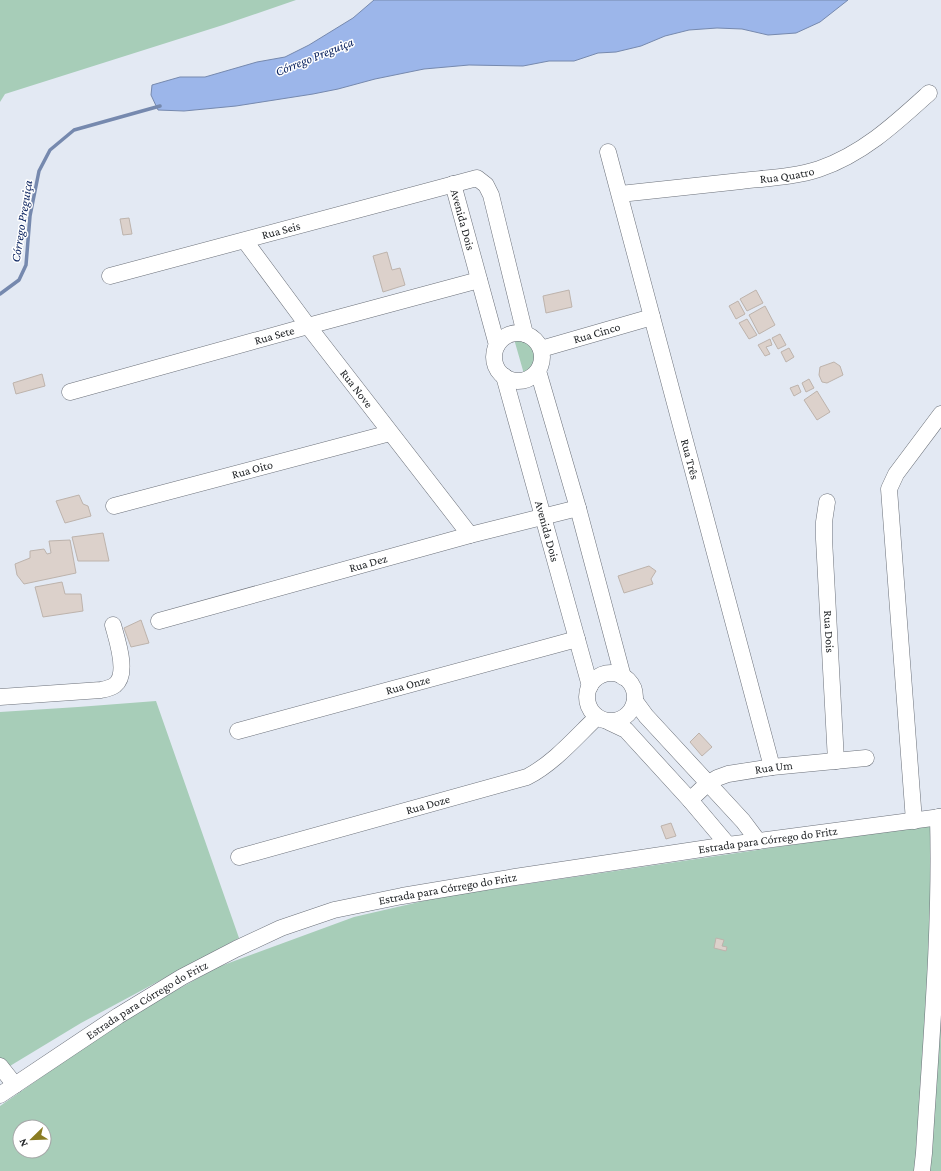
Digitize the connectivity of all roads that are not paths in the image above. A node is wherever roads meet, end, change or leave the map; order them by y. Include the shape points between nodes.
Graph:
1 (929, 93) dead end
2 (608, 152) dead end
3 (453, 184) junction
4 (620, 194) junction
5 (245, 241) junction
6 (110, 276) dead end
7 (479, 280) junction
8 (652, 317) junction
9 (308, 326) junction
10 (525, 334) junction
11 (497, 345) junction
12 (541, 349) junction
13 (538, 371) junction
14 (504, 376) junction
15 (70, 392) dead end
16 (941, 414) edge
17 (390, 433) junction
18 (828, 502) dead end
19 (114, 506) dead end
20 (578, 508) junction
21 (544, 516) junction
22 (470, 535) junction
23 (159, 621) dead end
24 (113, 625) dead end
25 (577, 639) junction
26 (623, 677) junction
27 (590, 686) junction
28 (0, 697) edge
29 (635, 701) junction
30 (603, 719) junction
31 (238, 731) dead end
32 (866, 758) dead end
33 (836, 761) junction
34 (772, 767) junction
35 (707, 784) junction
36 (690, 800) junction
37 (939, 817) edge
38 (914, 821) junction
39 (758, 841) junction
40 (728, 845) junction
41 (238, 857) dead end
42 (0, 1066) edge
43 (15, 1085) junction
44 (0, 1095) edge
45 (922, 1171) edge

1 - 4 street, Rua Quatro via 872,142 819,169 790,176
2 - 4 street, Rua Três
3 - 5 street, Rua Seis
3 - 7 street, Avenida Dois
3 - 10 street, Avenida Dois via 477,178 486,185 491,195
4 - 8 street, Rua Três
5 - 6 street, Rua Seis
5 - 9 street, Rua Nove
7 - 9 street, Rua Sete
7 - 11 street, Avenida Dois
8 - 12 street, Rua Cinco
8 - 34 street, Rua Três
9 - 15 street, Rua Sete
9 - 17 street, Rua Nove
10 - 11 street via 513,333
10 - 12 street via 535,340
11 - 14 street, Avenida Dois via 496,365
12 - 13 street via 542,360
13 - 14 street via 523,380
13 - 20 street
14 - 21 street, Avenida Dois
16 - 38 street via 896,474 889,489
17 - 19 street, Rua Oito
17 - 22 street, Rua Nove
18 - 33 street, Rua Dois via 824,533
20 - 21 street, Rua Dez
20 - 26 street
21 - 22 street, Rua Dez
21 - 25 street, Avenida Dois
22 - 23 street, Rua Dez
24 - 28 street via 122,664 121,677 116,684 101,690
25 - 27 street, Avenida Dois
25 - 31 street, Rua Onze
26 - 27 street via 618,674 606,674 594,680
26 - 29 street via 632,685
27 - 30 street, Avenida Dois via 589,706
29 - 30 street via 627,716 616,721
29 - 35 street
30 - 36 street via 626,730
30 - 41 street, Rua Doze via 538,772 527,777
32 - 33 street, Rua Um
33 - 34 street, Rua Um
34 - 35 street, Rua Um via 728,774
35 - 36 street, Rua Um
35 - 39 street
36 - 40 street
37 - 38 street, Estrada para Córrego do Fritz
37 - 45 street via 939,908
38 - 39 street, Estrada para Córrego do Fritz
39 - 40 street, Estrada para Córrego do Fritz
40 - 43 street, Estrada para Córrego do Fritz via 516,877 334,910 236,948 188,974 118,1016
42 - 43 street
43 - 44 street, Estrada para Córrego do Fritz

